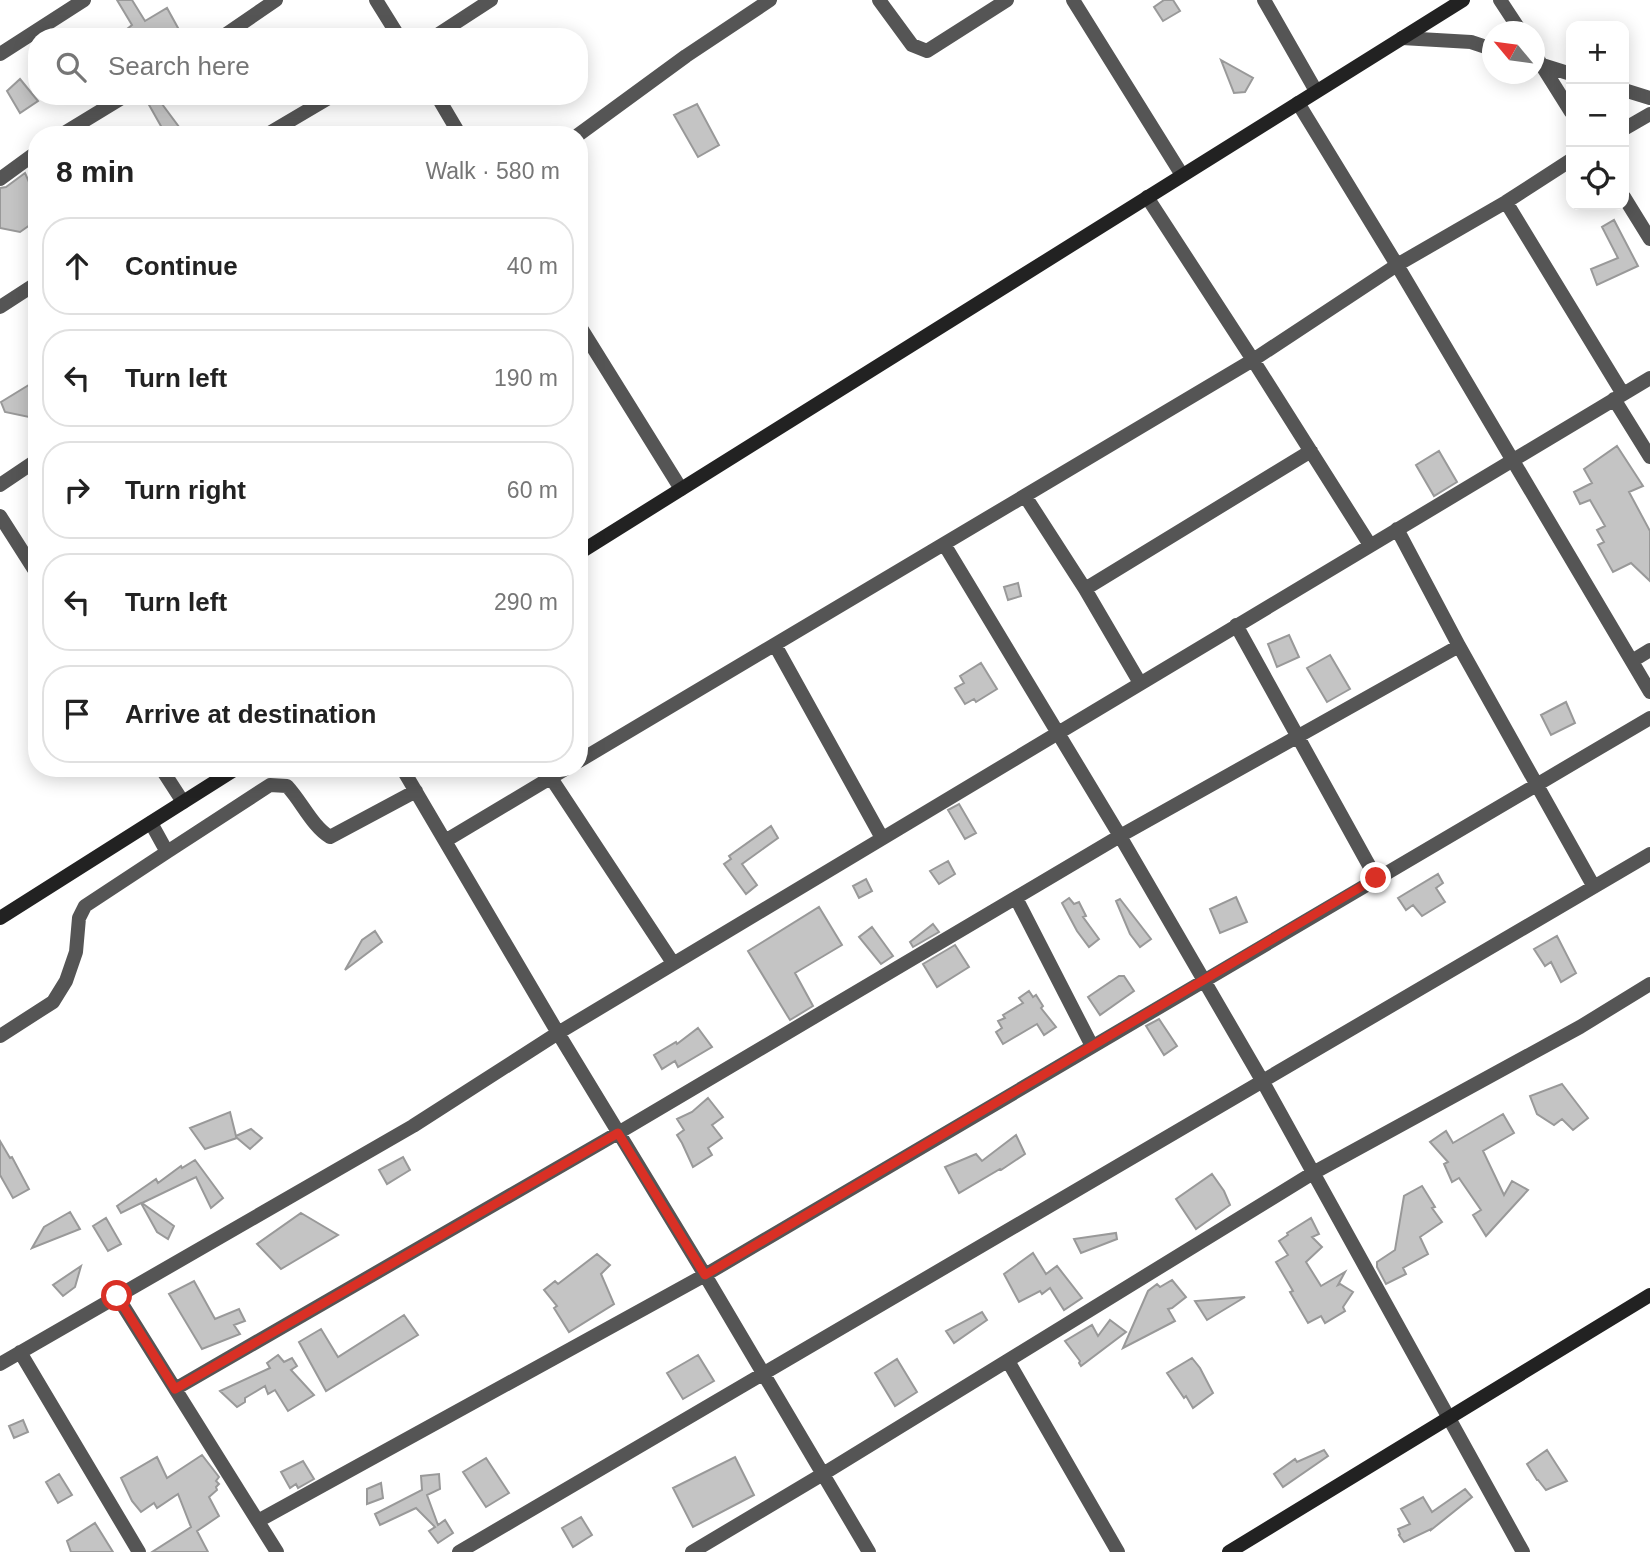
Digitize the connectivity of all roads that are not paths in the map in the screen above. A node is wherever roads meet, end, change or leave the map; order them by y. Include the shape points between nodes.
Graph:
1 (85, 0) edge
2 (276, 0) edge
3 (376, 0) edge
4 (491, 0) edge
5 (769, 0) edge
6 (879, 0) edge
7 (1007, 0) edge
8 (1073, 0) edge
9 (1264, 0) edge
10 (1463, 0) edge
11 (1500, 0) edge
12 (1514, 21) edge
13 (41, 28) edge
14 (235, 28) edge
15 (393, 28) edge
16 (449, 28) edge
17 (28, 36) edge
18 (1402, 38) junction
19 (1482, 46) edge
20 (0, 54) edge
21 (1545, 63) edge
22 (1545, 72) edge
23 (1566, 72) edge
24 (1317, 91) junction
25 (1629, 92) edge
26 (1650, 98) edge
27 (1298, 103) junction
28 (1566, 104) edge
29 (109, 105) edge
30 (317, 105) edge
31 (442, 105) edge
32 (1650, 114) edge
33 (73, 126) edge
34 (281, 126) edge
35 (454, 126) edge
36 (1629, 126) edge
37 (588, 128) edge
38 (28, 159) edge
39 (1566, 163) edge
40 (1182, 175) junction
41 (0, 179) edge
42 (1147, 197) junction
43 (1506, 202) junction
44 (1629, 205) edge
45 (1650, 239) edge
46 (1397, 265) junction
47 (28, 289) edge
48 (0, 307) edge
49 (588, 340) edge
50 (1253, 360) junction
51 (1650, 378) edge
52 (1618, 396) junction
53 (1311, 451) junction
54 (1650, 457) edge
55 (1512, 460) junction
56 (28, 466) edge
57 (0, 485) edge
58 (681, 489) junction
59 (1025, 496) junction
60 (0, 516) edge
61 (1397, 529) junction
62 (944, 544) junction
63 (1370, 545) junction
64 (588, 548) edge
65 (28, 559) edge
66 (1085, 589) junction
67 (1237, 625) junction
68 (775, 645) junction
69 (1459, 646) junction
70 (1650, 650) edge
71 (1632, 661) junction
72 (1140, 683) junction
73 (1650, 692) edge
74 (1650, 718) edge
75 (1056, 733) junction
76 (1298, 736) junction
77 (588, 756) edge
78 (168, 777) edge
79 (223, 777) edge
80 (407, 777) edge
81 (551, 778) joint
82 (1537, 784) junction
83 (416, 791) junction
84 (183, 802) junction
85 (151, 823) junction
86 (1120, 836) junction
87 (882, 838) junction
88 (445, 841) junction
89 (167, 852) junction
90 (1650, 854) edge
91 (1376, 878) junction
92 (1594, 887) junction
93 (1016, 898) junction
94 (0, 918) edge
95 (673, 964) junction
96 (1203, 980) junction
97 (1650, 984) edge
98 (558, 1033) junction
99 (0, 1036) edge
100 (1092, 1046) junction
101 (1263, 1082) junction
102 (618, 1133) junction
103 (1313, 1174) junction
104 (705, 1275) junction
105 (1650, 1295) edge
106 (117, 1296) junction
107 (20, 1352) junction
108 (1008, 1361) junction
109 (0, 1364) edge
110 (764, 1374) junction
111 (175, 1389) junction
112 (1448, 1419) junction
113 (823, 1474) junction
114 (257, 1521) junction
115 (139, 1552) edge
116 (277, 1552) edge
117 (459, 1552) edge
118 (692, 1552) edge
119 (869, 1552) edge
120 (1118, 1552) edge
121 (1229, 1552) edge
122 (1523, 1552) edge

1 - 13 street
2 - 14 street
3 - 15 street
4 - 16 street
5 - 37 street
6 - 7 street via 912,45 927,51
8 - 40 street
9 - 24 street
10 - 18 street
11 - 12 street
17 - 20 street
18 - 19 street
18 - 24 street
21 - 23 street
22 - 28 street
24 - 27 street
25 - 26 street
27 - 40 street
27 - 46 street
29 - 33 street
30 - 34 street
31 - 35 street
32 - 36 street
38 - 41 street
39 - 43 street
40 - 42 street
42 - 50 street
42 - 58 street
43 - 46 street
43 - 52 street
44 - 45 street
46 - 50 street
46 - 55 street
47 - 48 street
49 - 58 street
50 - 53 street
50 - 59 street
51 - 52 street
52 - 54 street
52 - 55 street
53 - 63 street
53 - 66 street
55 - 61 street
55 - 71 street
56 - 57 street
58 - 64 street
59 - 62 street
59 - 66 street
60 - 65 street
61 - 63 street
61 - 69 street
62 - 68 street
62 - 75 street
63 - 67 street
66 - 72 street
67 - 72 street
67 - 76 street
68 - 77 street
68 - 87 street
69 - 76 street
69 - 82 street
70 - 71 street
71 - 73 street
72 - 75 street
74 - 82 street
75 - 86 street
75 - 87 street
76 - 86 street
76 - 91 street
78 - 84 street
79 - 84 street
80 - 83 street
81 - 88 street
81 - 95 street
82 - 91 street
82 - 92 street
83 - 88 street
83 - 89 street via 330,837 321,832 287,786 270,785
84 - 85 street
85 - 89 street
85 - 94 street
86 - 93 street
86 - 96 street
87 - 95 street
88 - 98 street
89 - 99 street via 85,906 79,918 76,952 53,1002
90 - 92 street
91 - 96 street
92 - 101 street
93 - 100 street
93 - 102 street
95 - 98 street
96 - 100 street
96 - 101 street
97 - 103 street
98 - 102 street
98 - 106 street via 414,1126
100 - 104 street
101 - 103 street
101 - 110 street
102 - 104 street
102 - 111 street
103 - 108 street
103 - 112 street
104 - 110 street
104 - 114 street
105 - 112 street
106 - 107 street
106 - 111 street
107 - 109 street
107 - 115 street
108 - 113 street
108 - 120 street
110 - 113 street
110 - 117 street
111 - 114 street
112 - 121 street
112 - 122 street
113 - 118 street
113 - 119 street
114 - 116 street

